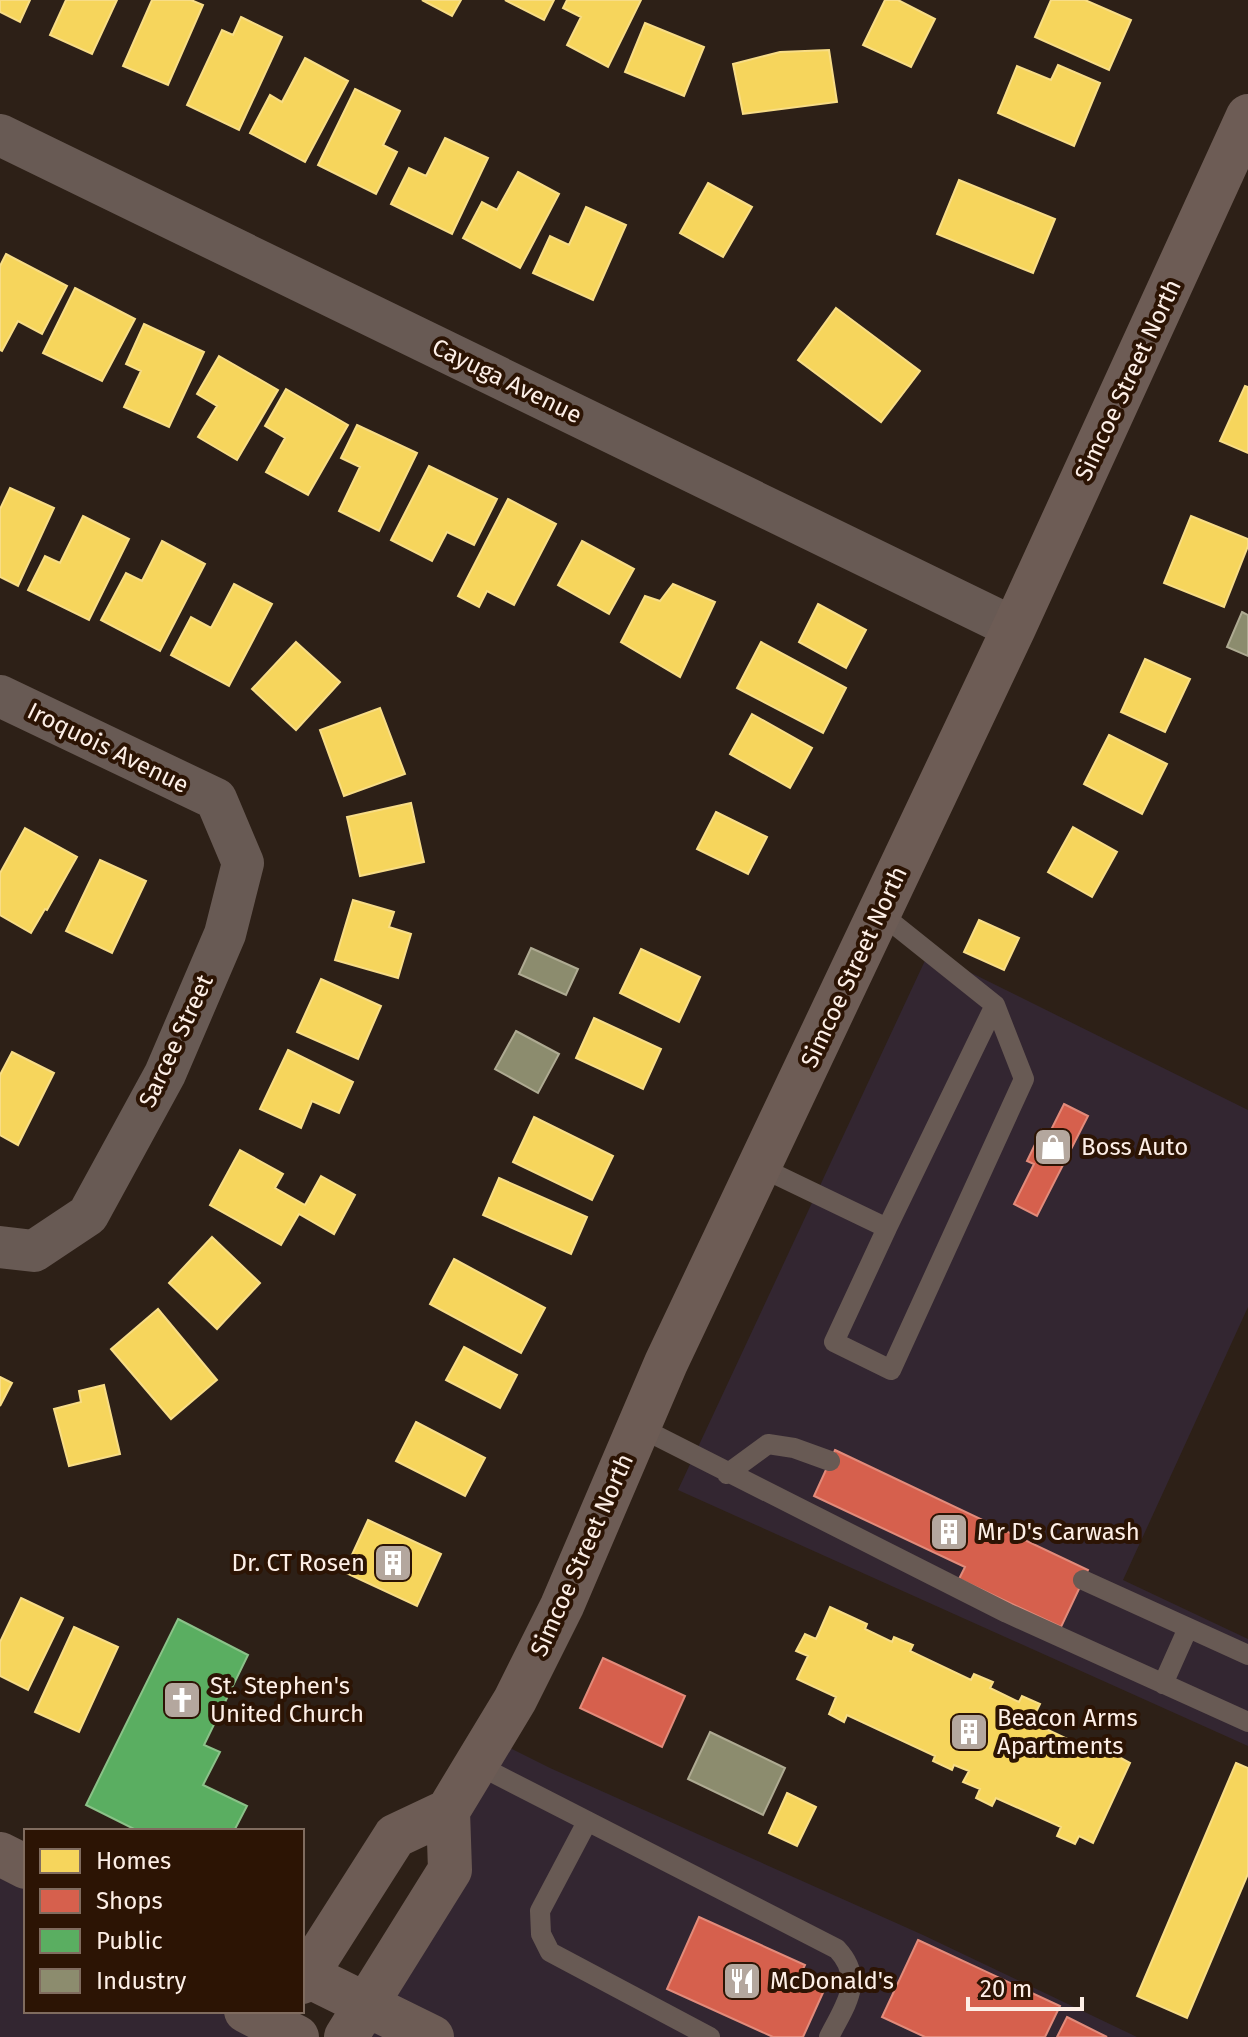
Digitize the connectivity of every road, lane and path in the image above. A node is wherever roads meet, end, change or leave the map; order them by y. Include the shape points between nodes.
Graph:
1 (1248, 116) edge
2 (0, 135) edge
3 (1014, 628) junction
4 (0, 696) edge
5 (216, 799) joint
6 (880, 913) junction
7 (995, 1005) junction
8 (760, 1167) junction
9 (887, 1228) junction
10 (17, 1249) edge
11 (639, 1427) junction
12 (830, 1461) dead end
13 (727, 1474) junction
14 (1083, 1580) dead end
15 (1188, 1628) junction
16 (1248, 1655) edge
17 (1163, 1684) junction
18 (1248, 1722) edge
19 (476, 1764) junction
20 (448, 1811) junction
21 (587, 1822) junction
22 (0, 1854) edge
23 (24, 1866) edge
24 (304, 1977) edge
25 (356, 2020) edge
26 (432, 2037) edge
27 (710, 2037) edge
28 (829, 2037) edge

1 - 3 main road, Simcoe Street North
2 - 3 street, Cayuga Avenue
3 - 6 main road, Simcoe Street North
4 - 5 street, Iroquois Avenue
5 - 10 street, Sarcee Street via 243,863 225,934 165,1074 88,1215
6 - 7 lane
6 - 8 main road, Simcoe Street North
7 - 9 lane
7 - 9 lane via 1024,1079 891,1370 834,1342
8 - 9 lane
8 - 11 main road, Simcoe Street North
11 - 13 lane
11 - 19 main road, Simcoe Street North via 562,1606
12 - 13 lane via 768,1444
13 - 17 lane
14 - 15 lane
15 - 16 lane
15 - 17 lane
17 - 18 lane
19 - 20 main road, Simcoe Street North
19 - 21 lane
20 - 24 main road via 395,1836
20 - 25 main road via 450,1870
21 - 27 lane via 540,1911 541,1934 550,1952
21 - 28 lane via 837,1949 849,1962 853,1984
22 - 23 main road
24 - 25 main road
25 - 26 main road

